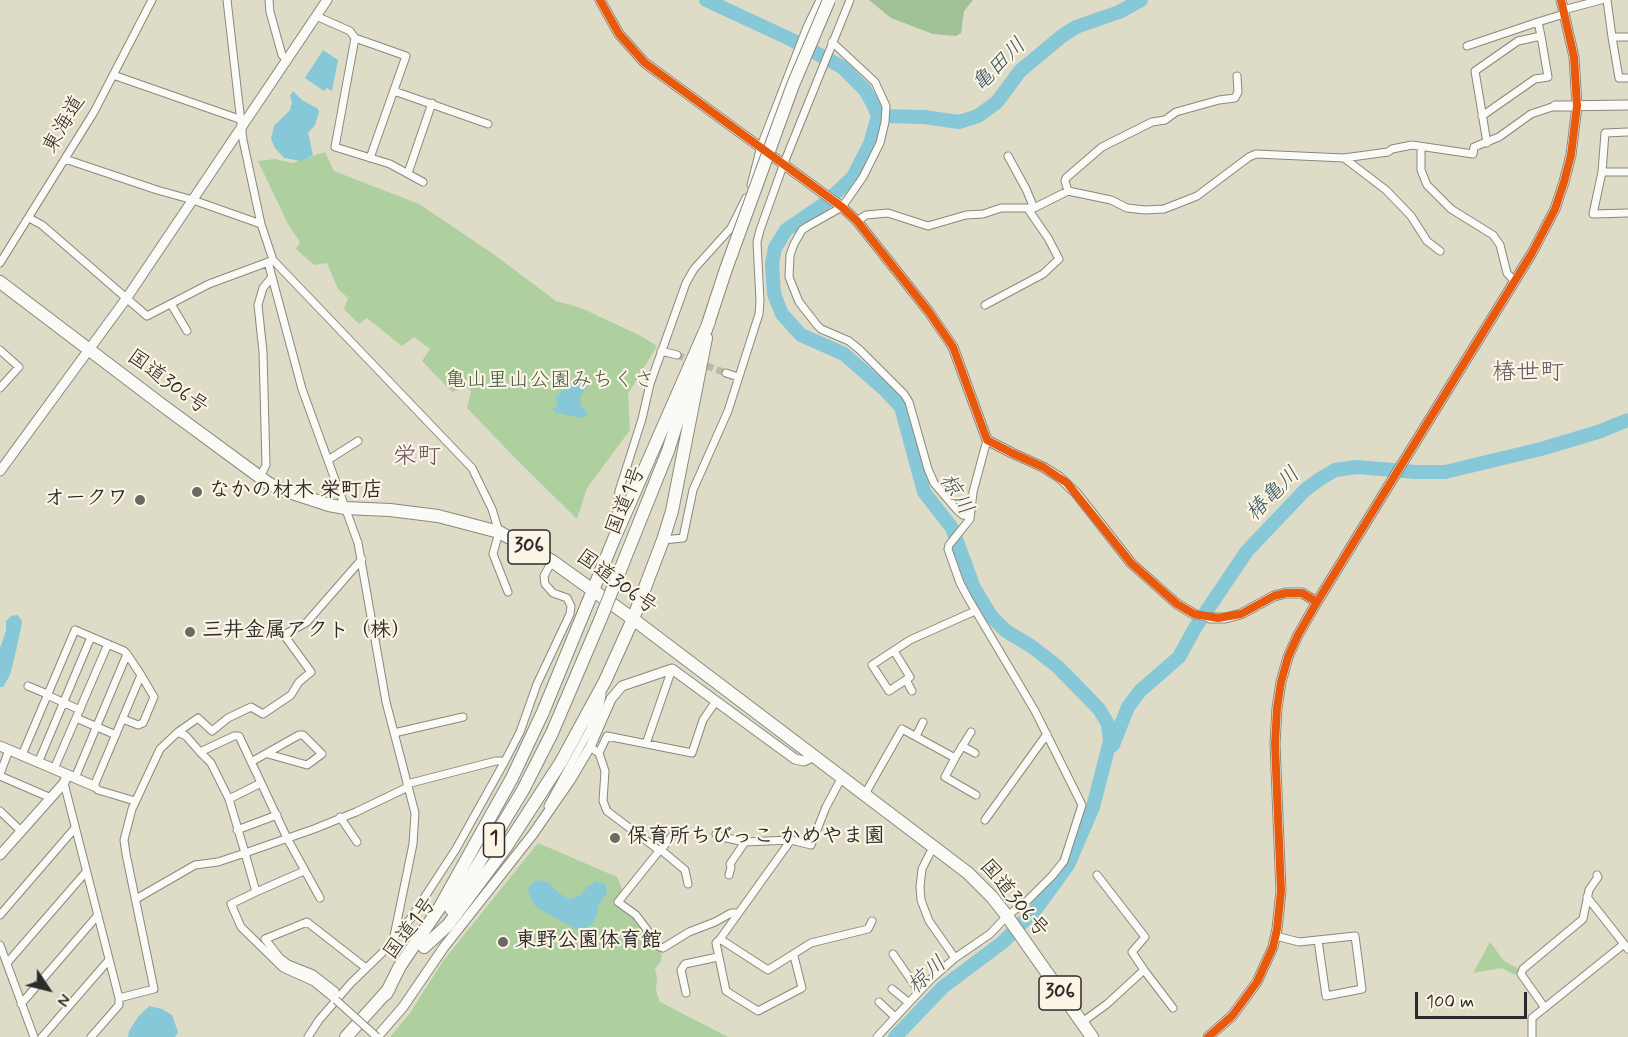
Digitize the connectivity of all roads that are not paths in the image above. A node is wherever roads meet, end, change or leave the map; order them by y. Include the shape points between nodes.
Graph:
1 (152, 0) edge
2 (227, 0) edge
3 (269, 0) edge
4 (327, 0) edge
5 (600, 0) edge
6 (819, 0) edge
7 (829, 0) edge
8 (850, 0) edge
9 (1601, 0) edge
10 (1607, 0) edge
11 (1563, 8) edge
12 (316, 16) junction
13 (1538, 22) junction
14 (1541, 36) junction
15 (1628, 37) edge
16 (355, 38) junction
17 (1612, 38) junction
18 (831, 44) junction
19 (1467, 46) dead end
20 (287, 60) junction
21 (113, 75) junction
22 (1237, 76) dead end
23 (1628, 78) edge
24 (394, 91) junction
25 (432, 104) junction
26 (1628, 105) edge
27 (1555, 106) joint
28 (1577, 106) junction
29 (1482, 116) junction
30 (242, 124) junction
31 (488, 124) dead end
32 (1628, 132) edge
33 (1486, 143) junction
34 (761, 146) junction
35 (1421, 147) junction
36 (1008, 156) dead end
37 (370, 158) junction
38 (1344, 158) junction
39 (65, 159) junction
40 (783, 163) junction
41 (1602, 172) junction
42 (1628, 172) edge
43 (408, 173) junction
44 (423, 183) dead end
45 (1068, 191) junction
46 (193, 200) junction
47 (842, 207) junction
48 (1031, 208) junction
49 (1628, 213) edge
50 (29, 218) junction
51 (857, 221) junction
52 (261, 225) junction
53 (1440, 251) dead end
54 (271, 261) junction
55 (0, 263) edge
56 (271, 278) junction
57 (0, 282) edge
58 (1515, 282) junction
59 (126, 299) junction
60 (171, 304) junction
61 (985, 305) dead end
62 (709, 322) junction
63 (187, 331) dead end
64 (0, 350) edge
65 (89, 350) junction
66 (662, 351) junction
67 (677, 355) tunnel mouth
68 (726, 373) tunnel mouth
69 (738, 377) junction
70 (0, 388) edge
71 (987, 440) junction
72 (358, 441) dead end
73 (328, 460) junction
74 (0, 471) edge
75 (260, 477) junction
76 (345, 508) junction
77 (969, 519) junction
78 (499, 532) junction
79 (614, 539) junction
80 (663, 540) junction
81 (362, 559) junction
82 (552, 561) junction
83 (593, 591) junction
84 (508, 592) dead end
85 (1317, 602) junction
86 (975, 611) junction
87 (1194, 614) joint
88 (1210, 618) joint
89 (633, 619) junction
90 (91, 637) junction
91 (108, 644) junction
92 (894, 651) junction
93 (127, 654) junction
94 (672, 669) junction
95 (141, 675) junction
96 (906, 680) junction
97 (605, 681) junction
98 (28, 686) dead end
99 (912, 691) dead end
100 (47, 694) junction
101 (716, 701) junction
102 (64, 702) junction
103 (80, 710) junction
104 (463, 717) dead end
105 (76, 718) junction
106 (123, 719) junction
107 (923, 722) dead end
108 (96, 726) junction
109 (178, 732) junction
110 (971, 732) dead end
111 (394, 733) junction
112 (1047, 734) junction
113 (116, 735) junction
114 (915, 736) junction
115 (646, 744) junction
116 (962, 746) junction
117 (590, 747) junction
118 (5, 748) edge
119 (200, 752) junction
120 (599, 753) junction
121 (975, 753) dead end
122 (268, 754) junction
123 (22, 755) junction
124 (814, 756) junction
125 (956, 758) junction
126 (506, 761) junction
127 (251, 762) junction
128 (38, 763) junction
129 (54, 770) junction
130 (0, 775) edge
131 (842, 777) junction
132 (69, 779) junction
133 (261, 783) junction
134 (408, 785) junction
135 (94, 786) junction
136 (865, 794) junction
137 (976, 795) dead end
138 (51, 798) junction
139 (229, 798) junction
140 (135, 801) junction
141 (0, 811) edge
142 (277, 815) junction
143 (340, 818) junction
144 (985, 820) dead end
145 (75, 828) junction
146 (237, 830) junction
147 (21, 831) junction
148 (533, 834) junction
149 (716, 834) dead end
150 (672, 836) dead end
151 (287, 838) junction
152 (791, 840) junction
153 (357, 842) dead end
154 (745, 842) junction
155 (936, 847) junction
156 (660, 850) junction
157 (245, 853) junction
158 (0, 855) edge
159 (304, 871) junction
160 (86, 872) junction
161 (729, 875) dead end
162 (1098, 875) dead end
163 (1597, 875) dead end
164 (688, 884) dead end
165 (256, 892) junction
166 (1587, 897) junction
167 (320, 898) dead end
168 (136, 899) junction
169 (738, 913) junction
170 (0, 915) edge
171 (98, 915) junction
172 (1007, 916) junction
173 (872, 921) dead end
174 (1276, 936) junction
175 (720, 939) junction
176 (1318, 940) junction
177 (393, 941) junction
178 (0, 945) edge
179 (1626, 946) edge
180 (424, 947) junction
181 (893, 954) dead end
182 (794, 956) junction
183 (718, 957) junction
184 (956, 958) junction
185 (108, 961) junction
186 (7, 963) junction
187 (366, 968) junction
188 (1144, 970) junction
189 (892, 989) dead end
190 (920, 989) junction
191 (335, 991) dead end
192 (686, 993) dead end
193 (386, 994) junction
194 (118, 998) junction
195 (336, 1000) junction
196 (879, 1002) dead end
197 (908, 1002) junction
198 (21, 1004) junction
199 (1173, 1008) dead end
200 (1545, 1008) junction
201 (896, 1017) junction
202 (1081, 1023) junction
203 (33, 1037) edge
204 (42, 1037) edge
205 (91, 1037) edge
206 (308, 1037) edge
207 (346, 1037) edge
208 (377, 1037) edge
209 (877, 1037) edge
210 (1092, 1037) edge
211 (1208, 1037) edge
212 (1532, 1037) edge

1 - 21 street, 東海道
2 - 30 street
3 - 20 street via 282,55
4 - 12 street
5 - 34 street via 619,34 645,63
6 - 34 street
7 - 62 highway, 国道1号 / 1, bridge via 793,85
8 - 18 street
9 - 11 street
10 - 17 street
11 - 13 street
11 - 28 street via 1574,57
12 - 16 street via 350,31
12 - 20 street
13 - 14 street
13 - 19 street
14 - 29 street via 1548,77 1535,80
14 - 29 street via 1518,41 1475,72
15 - 17 street
16 - 24 street via 406,56
16 - 37 street via 335,147
17 - 23 street via 1619,78
18 - 40 street
18 - 47 street via 875,82 886,106 879,142
20 - 30 street
21 - 30 street
21 - 39 street, 東海道
22 - 45 street via 1235,98 1176,112 1102,147 1066,178
24 - 25 street
24 - 37 street
25 - 31 street
25 - 43 street
26 - 28 street
27 - 28 street
27 - 33 street via 1531,114
28 - 58 street via 1571,155 1561,191
29 - 33 street
30 - 46 street
30 - 52 street
32 - 41 street via 1605,133
33 - 35 street via 1474,147 1473,153
34 - 40 street
34 - 66 street via 738,216 694,269
35 - 38 street via 1412,145
35 - 58 street via 1421,170 1427,185 1451,209 1493,235 1507,273
36 - 48 street
37 - 43 street
38 - 45 street via 1252,155 1197,196 1164,209 1128,208 1111,200
38 - 53 street via 1386,190 1427,241
39 - 46 street
39 - 50 street, 東海道
40 - 47 street
40 - 69 street via 757,242 759,314
41 - 42 street
41 - 49 street via 1593,214
43 - 44 street
45 - 48 street
46 - 52 street
46 - 59 street
47 - 51 street
47 - 77 street via 802,230 790,255 791,283 799,302 817,325 849,341 904,394 934,483
48 - 51 street via 1001,208 928,226 888,213 866,215
48 - 61 street via 1059,259 1043,274
50 - 55 street, 東海道
50 - 59 street
51 - 71 street via 953,347
52 - 54 street
54 - 56 street
54 - 60 street via 209,284
54 - 78 street via 472,468
56 - 73 street via 302,389
56 - 75 street via 258,305 266,465
57 - 65 highway, 国道306号 / 306
58 - 85 street
59 - 60 street via 147,316
59 - 65 street
60 - 63 street
62 - 79 highway
62 - 80 highway via 672,512
62 - 180 highway, 国道1号 / 1, bridge via 668,451 552,733 474,874
64 - 70 street via 19,367
65 - 74 street
65 - 75 highway, 国道306号 / 306
66 - 67 street
66 - 79 street via 619,491
68 - 69 street
69 - 80 street via 728,411 693,490 683,538
71 - 77 street
71 - 87 street via 1059,477 1131,562 1177,604
72 - 73 street
73 - 76 street
75 - 76 highway, 国道306号 / 306 via 304,498
76 - 78 highway, 国道306号 / 306 via 438,516
76 - 81 street
77 - 86 street via 949,545 960,583
78 - 82 highway, 国道306号 / 306
78 - 84 street via 493,554
79 - 83 highway
80 - 89 highway
81 - 109 street via 312,617 284,635 311,672 291,695 263,714 250,706 212,731 198,718
81 - 111 street
82 - 83 highway, 国道306号 / 306
82 - 126 street via 544,576 545,584 553,593 567,598 570,614
83 - 89 highway, 国道306号 / 306
83 - 193 highway via 543,712 496,809
85 - 88 street via 1302,593 1286,593 1241,614
85 - 174 street via 1288,657 1277,708 1281,891
86 - 92 street
86 - 112 street
87 - 88 street
89 - 97 highway
89 - 124 highway, 国道306号 / 306
90 - 91 street
90 - 100 street via 75,630
90 - 102 street
91 - 93 street
91 - 103 street
92 - 96 street via 910,677
92 - 96 street via 873,665 889,691
93 - 95 street
93 - 108 street
94 - 101 street
94 - 115 street
94 - 117 street via 616,691
95 - 106 street
95 - 106 street via 154,697 143,723
96 - 99 street
97 - 148 street via 589,731
97 - 180 highway via 561,762 506,847 448,925
98 - 100 street
100 - 102 street
100 - 123 street
101 - 115 street via 703,720 692,753
101 - 124 street via 795,759 804,761
102 - 103 street
102 - 128 street
103 - 105 street
104 - 111 street
105 - 108 street
105 - 129 street
106 - 113 street
107 - 114 street
108 - 113 street
108 - 132 street
109 - 119 street via 186,735
109 - 140 street via 160,749
110 - 116 street
111 - 134 street
112 - 144 street
112 - 172 street via 1082,805 1064,861 1039,890
113 - 135 street
114 - 125 street
114 - 136 street via 902,729
115 - 120 street via 607,736
116 - 121 street
116 - 125 street
117 - 120 street
117 - 148 street
118 - 123 street
118 - 130 street
119 - 127 street via 238,736
119 - 139 street via 211,763
120 - 156 street via 605,771 603,801 608,811
122 - 122 street via 299,735 322,754 307,765
122 - 127 street
123 - 128 street
124 - 131 highway, 国道306号 / 306
125 - 137 street via 945,777
126 - 134 street
126 - 177 street via 456,849
127 - 133 street
128 - 129 street
129 - 132 street
130 - 138 street
131 - 136 highway, 国道306号 / 306
131 - 152 street via 825,807 811,845
132 - 135 street
132 - 138 street
132 - 145 street
133 - 139 street
133 - 142 street
134 - 143 street
134 - 177 street via 415,813 414,837
135 - 140 street
136 - 155 highway, 国道306号 / 306
138 - 147 street
139 - 146 street
140 - 168 street via 124,840
141 - 147 street
142 - 146 street
142 - 151 street
143 - 151 street
143 - 153 street
145 - 160 street
145 - 170 street
146 - 157 street
147 - 158 street
148 - 208 street
149 - 154 street
150 - 156 street
151 - 157 street
151 - 159 street
152 - 154 street
152 - 169 street
154 - 161 street via 730,864
155 - 172 highway, 国道306号 / 306 via 968,873
155 - 184 street via 922,869 921,900 929,921
156 - 164 street via 685,870
156 - 169 street via 618,902 636,915 660,947
157 - 165 street
157 - 168 street via 195,865
159 - 165 street
159 - 167 street
160 - 171 street
160 - 186 street
162 - 188 street via 1145,937 1132,952
163 - 166 street
165 - 195 street via 231,904 241,927 284,968 314,982
166 - 179 street
166 - 200 street via 1582,919 1521,974
168 - 194 street via 154,989
169 - 175 street
171 - 185 street
171 - 198 street
172 - 184 street via 990,934
172 - 202 highway, 国道306号 / 306
173 - 182 street via 868,929 811,943
174 - 176 street via 1299,942
174 - 211 street via 1257,982 1232,1016
175 - 182 street via 768,970
175 - 183 street via 716,943
176 - 176 street via 1355,936 1362,989 1326,996
177 - 187 street
178 - 186 street
179 - 200 street
180 - 193 highway, 国道1号 / 1
181 - 190 street
182 - 183 street via 802,988 758,1011 726,991
183 - 192 street via 685,963 681,970
184 - 190 street
185 - 194 street
185 - 204 street
186 - 198 street
187 - 191 street via 307,922 265,939 288,964 313,974
187 - 195 street
188 - 199 street
188 - 202 street
189 - 197 street
190 - 197 street
193 - 207 highway, 国道1号 / 1
194 - 205 street via 118,1005
195 - 206 street
195 - 208 street, bridge
196 - 201 street
197 - 201 street
198 - 203 street
200 - 212 street via 1532,1018
201 - 209 street
202 - 210 highway, 国道306号 / 306

